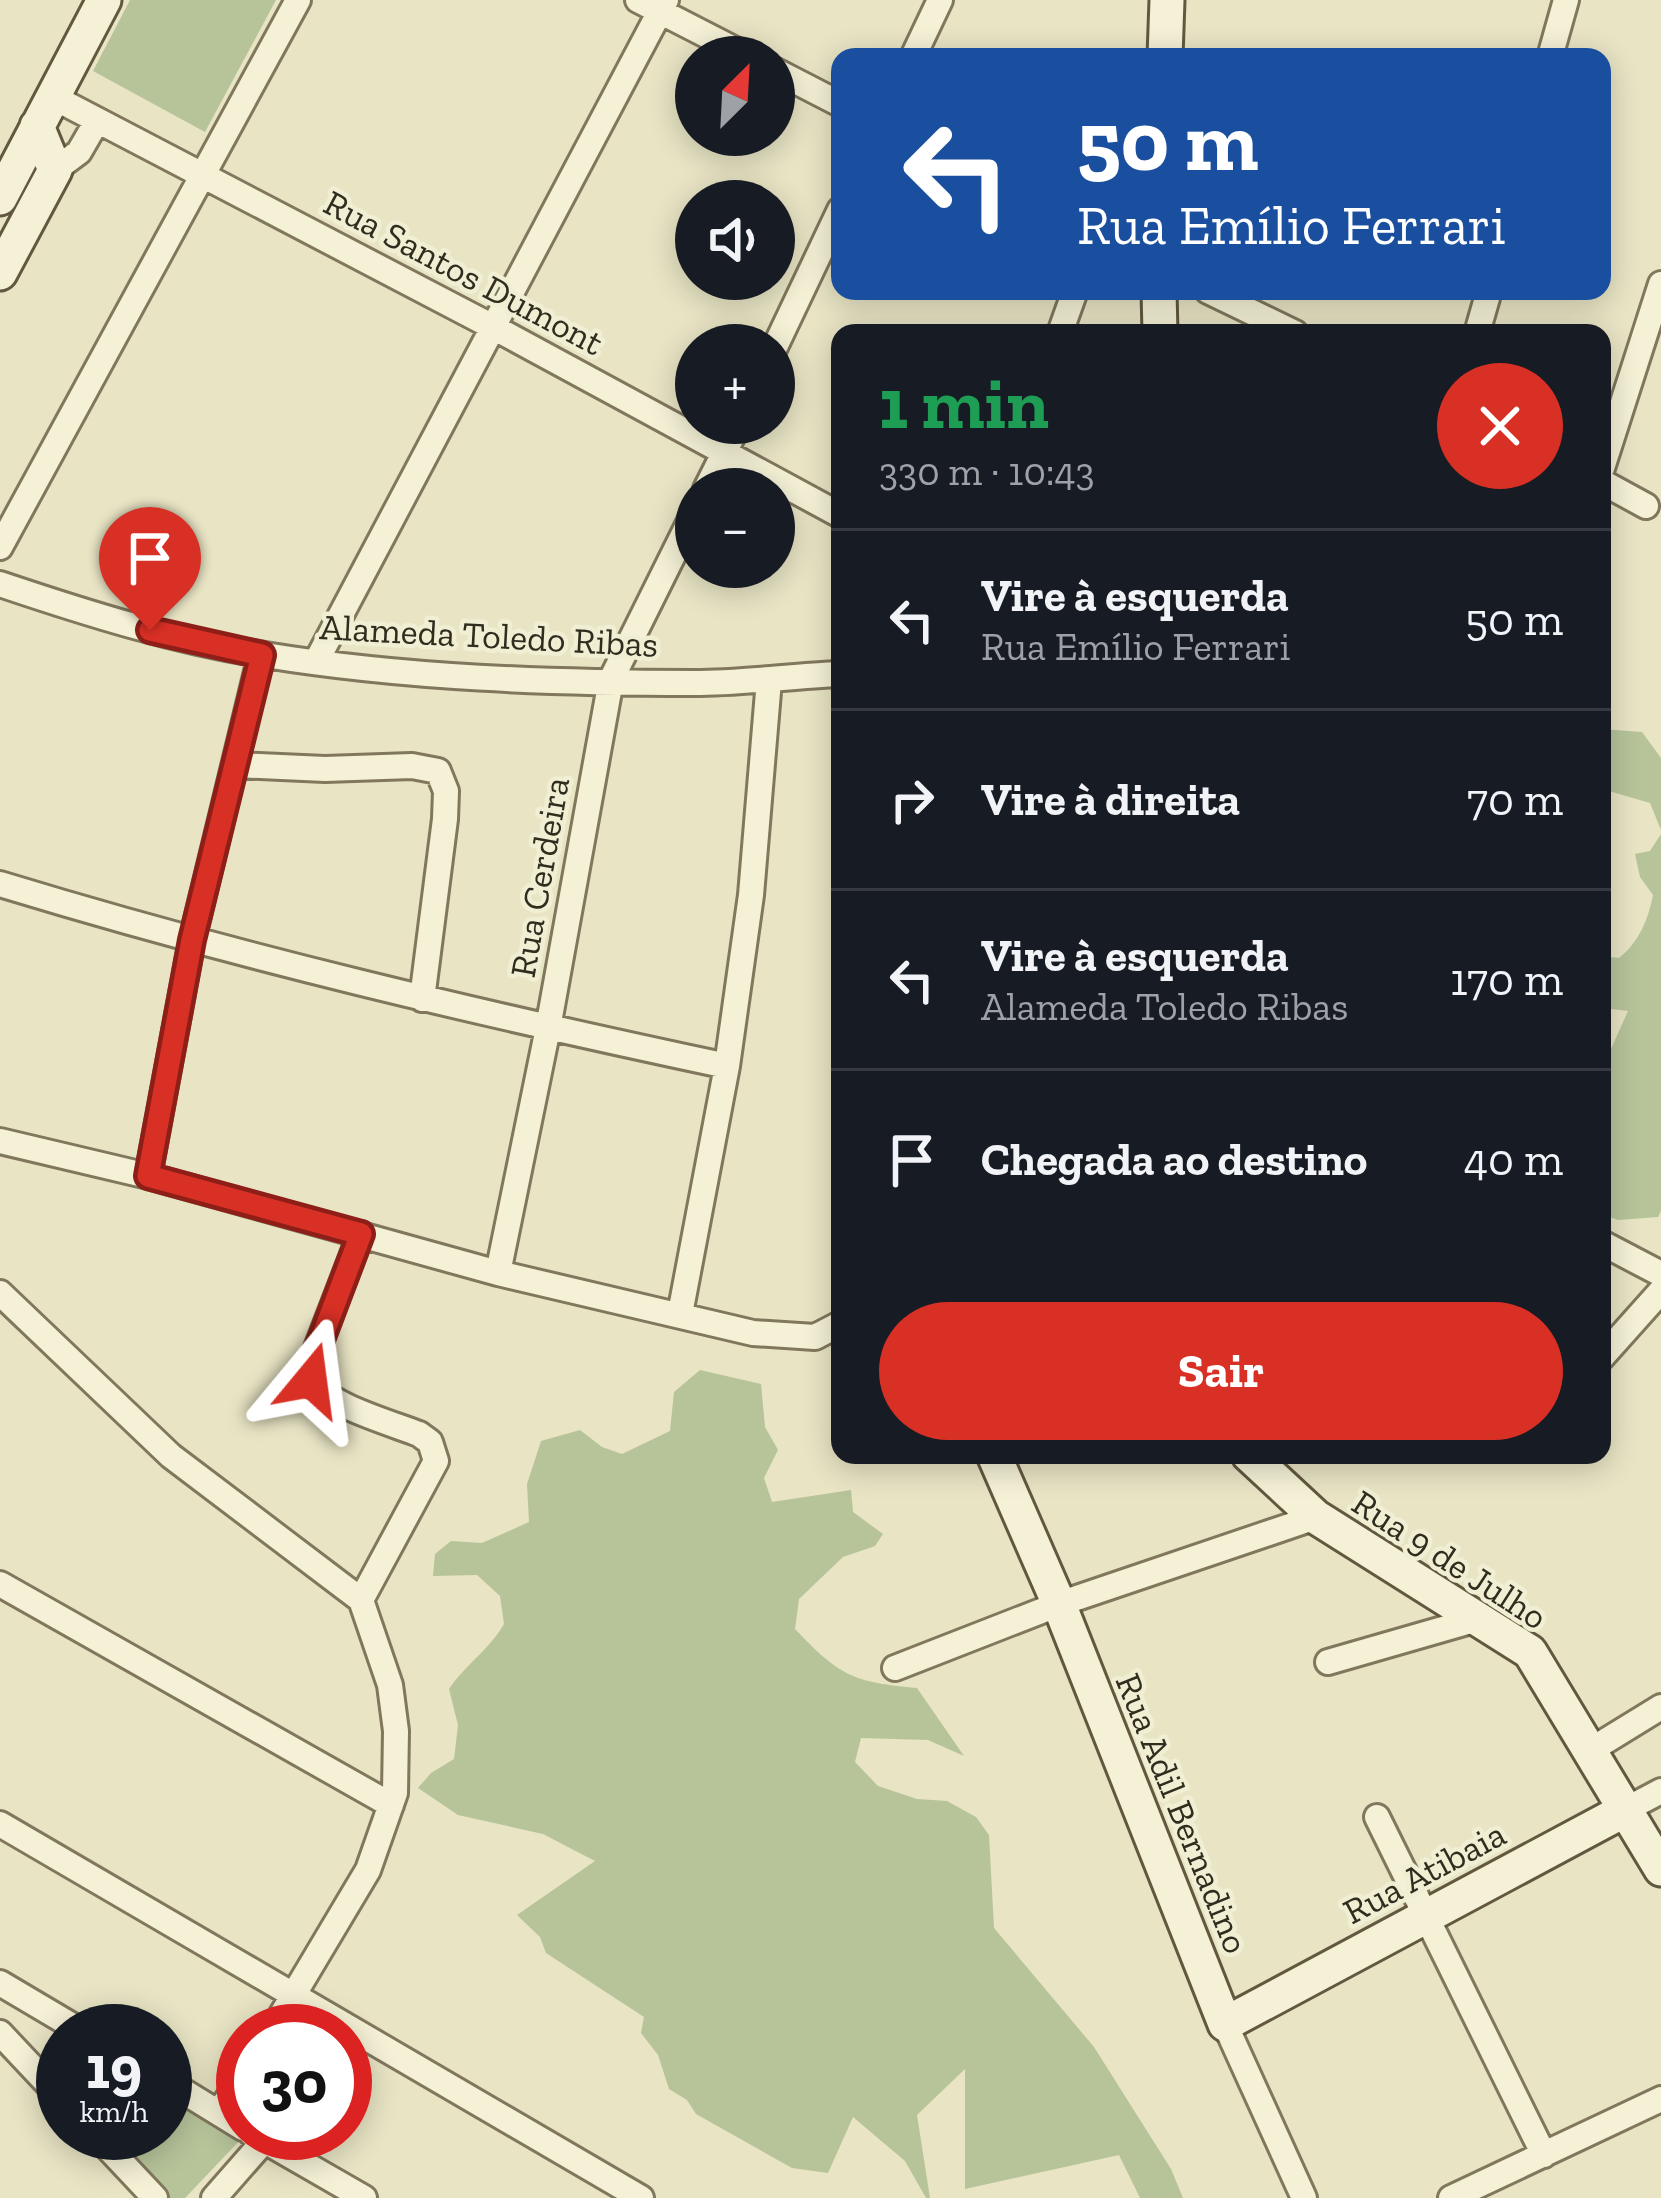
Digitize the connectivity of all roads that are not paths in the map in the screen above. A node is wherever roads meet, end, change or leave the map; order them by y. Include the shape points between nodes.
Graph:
1 (104, 0) edge
2 (298, 0) edge
3 (940, 0) edge
4 (1167, 0) edge
5 (1565, 0) edge
6 (655, 4) edge
7 (712, 36) edge
8 (917, 48) edge
9 (1165, 48) edge
10 (1552, 48) edge
11 (795, 81) edge
12 (831, 99) edge
13 (45, 112) junction
14 (97, 121) junction
15 (55, 170) junction
16 (201, 176) junction
17 (0, 198) edge
18 (831, 229) edge
19 (0, 273) edge
20 (1661, 284) edge
21 (1226, 300) edge
22 (786, 324) edge
23 (1276, 324) edge
24 (493, 326) junction
25 (1611, 440) edge
26 (729, 444) edge
27 (725, 452) junction
28 (717, 468) edge
29 (1611, 487) edge
30 (1646, 506) dead end
31 (831, 509) edge
32 (0, 547) edge
33 (675, 551) edge
34 (0, 584) edge
35 (262, 655) junction
36 (316, 662) junction
37 (831, 675) edge
38 (611, 680) junction
39 (769, 680) junction
40 (235, 766) junction
41 (0, 884) edge
42 (192, 940) junction
43 (422, 999) junction
44 (548, 1028) junction
45 (727, 1066) junction
46 (0, 1141) edge
47 (148, 1176) junction
48 (361, 1234) junction
49 (1611, 1248) edge
50 (498, 1273) junction
51 (1661, 1274) edge
52 (1661, 1291) edge
53 (0, 1293) edge
54 (680, 1314) junction
55 (831, 1329) edge
56 (1611, 1347) edge
57 (998, 1464) edge
58 (1260, 1464) edge
59 (1316, 1517) junction
60 (0, 1584) edge
61 (361, 1600) junction
62 (1059, 1604) junction
63 (1474, 1620) junction
64 (1328, 1662) dead end
65 (895, 1668) dead end
66 (1661, 1707) edge
67 (1591, 1750) junction
68 (1661, 1791) edge
69 (391, 1805) junction
70 (1625, 1810) junction
71 (1377, 1817) dead end
72 (0, 1824) edge
73 (1661, 1869) edge
74 (1426, 1913) junction
75 (0, 1983) edge
76 (294, 1996) junction
77 (36, 2004) edge
78 (289, 2004) edge
79 (1225, 2024) junction
80 (0, 2032) edge
81 (36, 2071) edge
82 (1661, 2099) edge
83 (1544, 2155) junction
84 (119, 2160) edge
85 (237, 2160) edge
86 (298, 2160) edge
87 (155, 2198) edge
88 (214, 2198) edge
89 (364, 2198) edge
90 (641, 2198) edge
91 (1304, 2198) edge
92 (1451, 2198) edge

1 - 13 main road
2 - 16 street
3 - 8 street
4 - 9 main road
5 - 10 street
6 - 7 street
6 - 24 street
11 - 12 street
13 - 14 street, Rua Santos Dumont
13 - 15 main road
13 - 17 main road
14 - 15 street via 79,152
14 - 16 street, Rua Santos Dumont
15 - 19 main road
16 - 24 street, Rua Santos Dumont
16 - 32 street
18 - 22 street
20 - 25 street
21 - 23 street
24 - 27 street, Rua Santos Dumont
24 - 36 street
26 - 27 street
27 - 28 street
27 - 31 street, Rua Santos Dumont
29 - 30 street
33 - 38 street, Rua Cerdeira
34 - 35 street, Alameda Toledo Ribas
35 - 36 street, Alameda Toledo Ribas
35 - 40 street
36 - 38 street, Alameda Toledo Ribas
37 - 39 street, Alameda Toledo Ribas
38 - 39 street, Alameda Toledo Ribas
38 - 44 street, Rua Cerdeira
39 - 45 street
40 - 42 street
40 - 43 street via 438,771 445,819
41 - 42 street
42 - 43 street
42 - 47 street
43 - 44 street
44 - 45 street
44 - 50 street, Rua Cerdeira
45 - 54 street
46 - 47 street
47 - 48 street
48 - 50 street
48 - 61 street via 311,1380 332,1398 419,1434 436,1461
49 - 51 street
50 - 54 street
52 - 56 street
53 - 61 street via 171,1456
54 - 55 street via 791,1338
57 - 62 main road, Rua Adil Bernadino
58 - 59 main road, Rua 9 de Julho
59 - 62 street
59 - 63 main road, Rua 9 de Julho
60 - 69 street
61 - 69 street via 390,1685
62 - 65 street
62 - 79 main road, Rua Adil Bernadino
63 - 64 street
63 - 67 main road, Rua 9 de Julho via 1531,1652
66 - 67 street
67 - 70 main road, Rua 9 de Julho
68 - 70 street, Rua Atibaia
69 - 76 street via 368,1870
70 - 73 main road, Rua 9 de Julho
70 - 74 main road, Rua Atibaia
71 - 74 street
72 - 76 street
74 - 79 main road, Rua Atibaia
74 - 83 street
75 - 77 street
76 - 78 street
76 - 90 street
79 - 91 street, Rua Adil Bernadino
80 - 81 street
82 - 83 street
83 - 92 street
84 - 87 street
85 - 88 street
86 - 89 street

